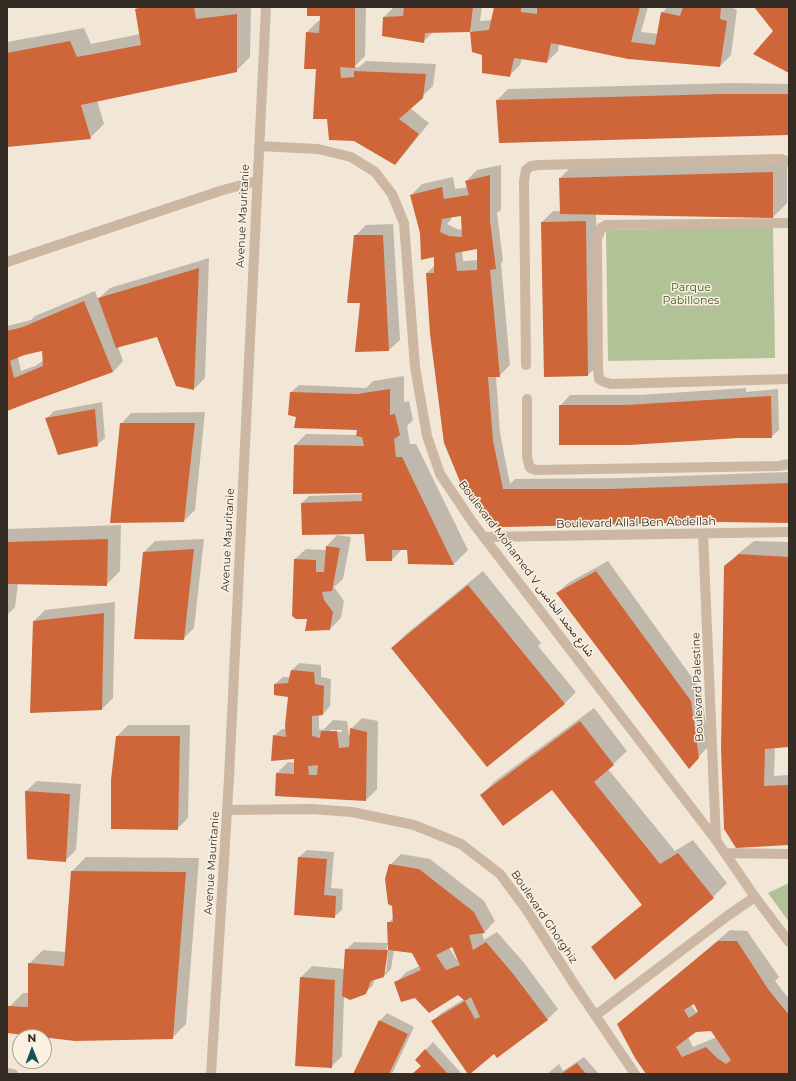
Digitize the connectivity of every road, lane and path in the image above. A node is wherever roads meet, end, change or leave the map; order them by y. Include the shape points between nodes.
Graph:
1 (266, 7) edge
2 (259, 146) junction
3 (789, 162) edge
4 (257, 181) junction
5 (789, 223) edge
6 (7, 262) edge
7 (526, 365) dead end
8 (789, 379) edge
9 (527, 399) dead end
10 (789, 464) edge
11 (789, 532) edge
12 (703, 534) junction
13 (484, 537) junction
14 (227, 810) junction
15 (716, 840) junction
16 (725, 853) junction
17 (789, 854) edge
18 (755, 897) junction
19 (789, 942) edge
20 (596, 1015) junction
21 (7, 1073) edge
22 (13, 1074) edge
23 (211, 1074) edge
24 (635, 1074) edge

1 - 2 street, Avenue Mauritanie
2 - 4 street, Avenue Mauritanie
2 - 13 street, Boulevard Mohamed V شارع محمد الخامس via 318,149 351,157 375,172 392,194 404,223 415,367 427,436 440,474
3 - 7 street via 781,159 531,166 526,170 524,181
4 - 6 street
4 - 14 street, Avenue Mauritanie
5 - 8 street via 606,225 598,232 597,254 599,379 611,384
9 - 10 street via 527,458 530,468 536,470
11 - 12 street, Boulevard Allal Ben Abdellah
12 - 13 street, Boulevard Allal Ben Abdellah
12 - 15 street, Boulevard Palestine
13 - 15 street, Boulevard Mohamed V شارع محمد الخامس
14 - 20 street, Boulevard Ghorghiz via 311,809 352,812 414,825 461,844 500,874
14 - 23 street, Avenue Mauritanie
15 - 16 street, Boulevard Mohamed V شارع محمد الخامس
16 - 17 street
16 - 18 street, Boulevard Mohamed V شارع محمد الخامس
18 - 19 street, Boulevard Mohamed V شارع محمد الخامس
18 - 20 street
20 - 24 street, Boulevard Ghorghiz
21 - 22 street

